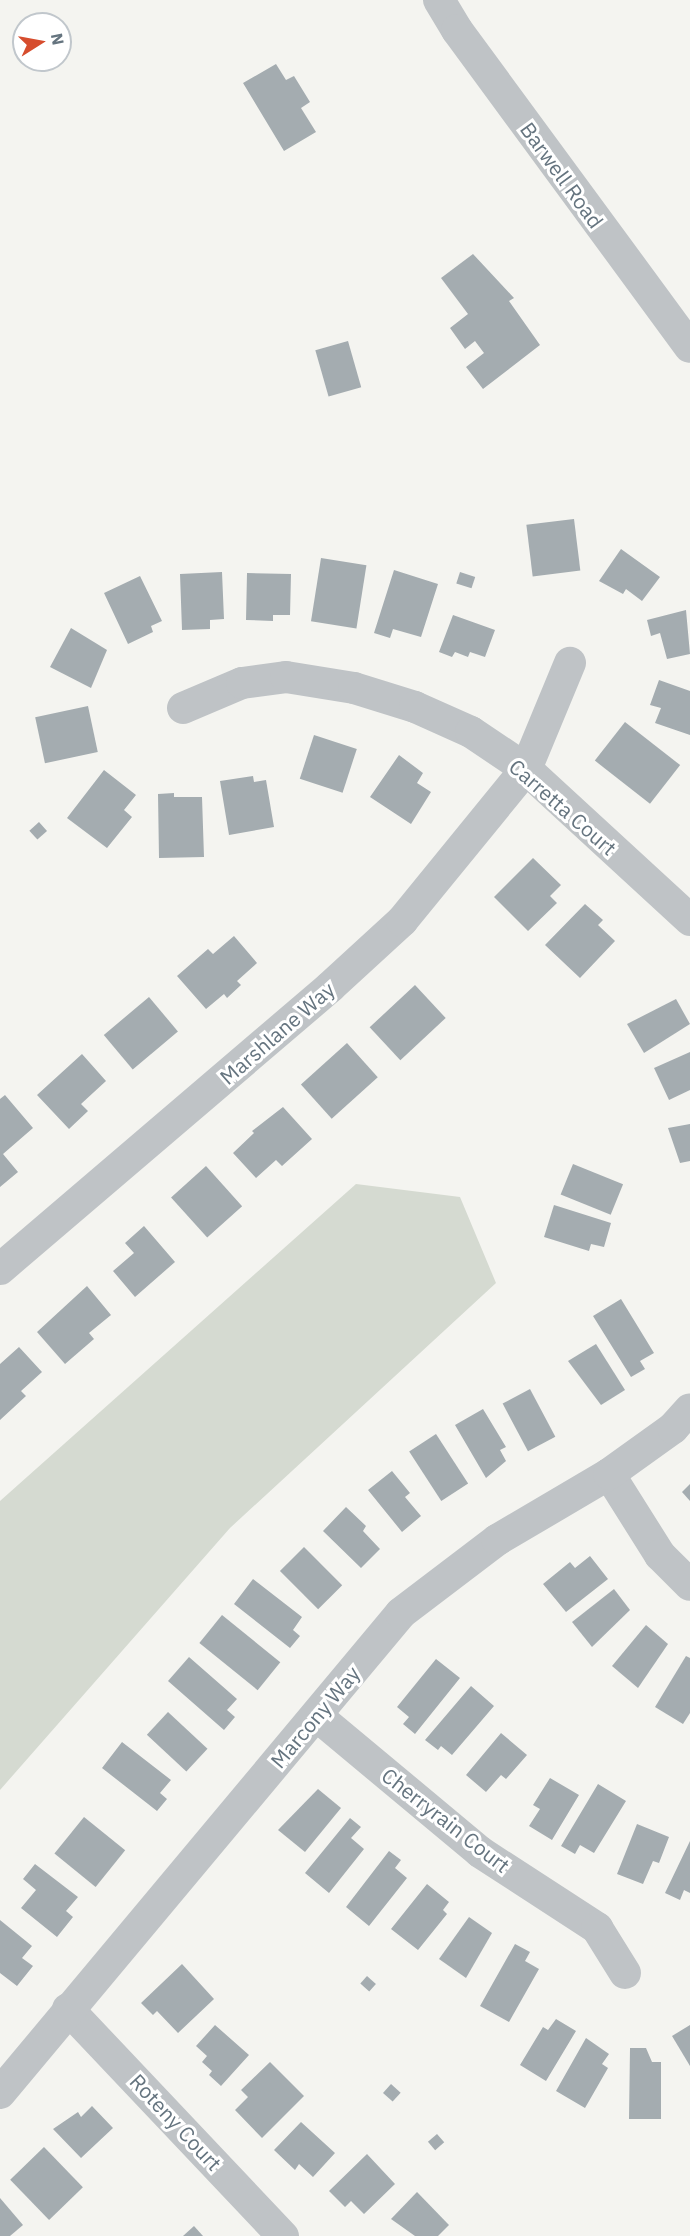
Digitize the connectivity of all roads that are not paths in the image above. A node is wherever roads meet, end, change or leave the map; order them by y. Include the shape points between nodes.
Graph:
1 (439, 0) edge
2 (690, 347) edge
3 (570, 663) dead end
4 (183, 708) dead end
5 (526, 769) junction
6 (690, 920) edge
7 (0, 1269) edge
8 (690, 1409) edge
9 (609, 1474) junction
10 (690, 1586) edge
11 (317, 1716) junction
12 (625, 1973) dead end
13 (68, 2009) junction
14 (0, 2093) edge
15 (283, 2236) edge

1 - 2 street, Barwell Road
3 - 5 street, Marshlane Way
4 - 5 street, Carretta Court via 242,683 286,677 354,688 415,707 471,732
5 - 6 street, Carretta Court
5 - 7 street, Marshlane Way via 402,921
8 - 9 street, Marcony Way via 673,1428
9 - 10 street via 660,1555
9 - 11 street, Marcony Way via 497,1540 443,1578 401,1613
11 - 12 street, Cherryrain Court via 480,1852 597,1928
11 - 13 street, Marcony Way
13 - 14 street, Marcony Way
13 - 15 street, Roteny Court

